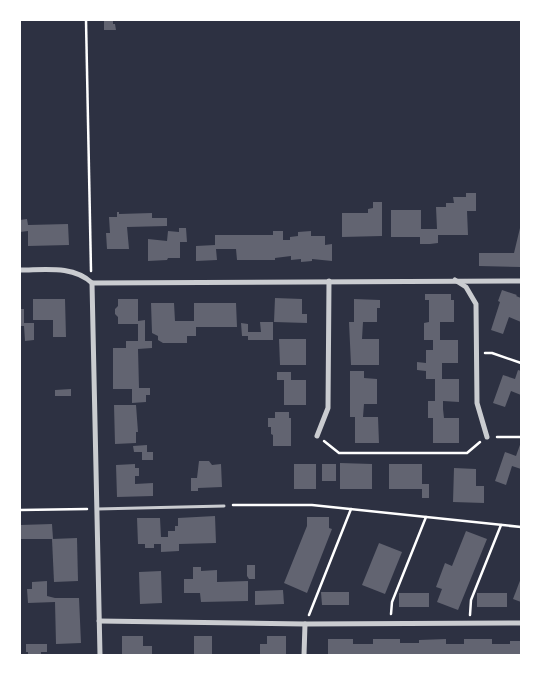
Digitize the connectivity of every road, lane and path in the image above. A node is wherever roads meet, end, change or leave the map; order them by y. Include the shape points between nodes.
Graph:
1 (86, 20) edge
2 (20, 270) edge
3 (454, 280) junction
4 (329, 281) junction
5 (521, 281) edge
6 (92, 282) junction
7 (476, 352) junction
8 (521, 363) edge
9 (316, 436) joint
10 (487, 437) junction
11 (521, 437) edge
12 (224, 506) joint
13 (96, 509) junction
14 (351, 509) junction
15 (20, 510) edge
16 (426, 517) junction
17 (502, 525) junction
18 (521, 527) edge
19 (99, 621) junction
20 (470, 623) junction
21 (521, 623) edge
22 (305, 624) junction
23 (391, 624) junction
24 (100, 655) edge
25 (304, 655) edge

1 - 6 path
2 - 6 street via 74,272
3 - 4 street
3 - 5 street
3 - 7 street via 466,287 476,304
4 - 6 street
4 - 9 street via 328,408
6 - 13 street
7 - 8 path via 492,353
7 - 10 street via 477,402
9 - 10 path via 338,453 467,453
10 - 11 path
12 - 13 lane
12 - 14 path via 312,505
13 - 15 path
13 - 19 street
14 - 16 path
14 - 22 path
16 - 17 path
16 - 23 path via 392,602
17 - 18 path
17 - 20 path via 471,600
19 - 22 street
19 - 24 street
20 - 21 street
20 - 23 street
22 - 23 street
22 - 25 street

